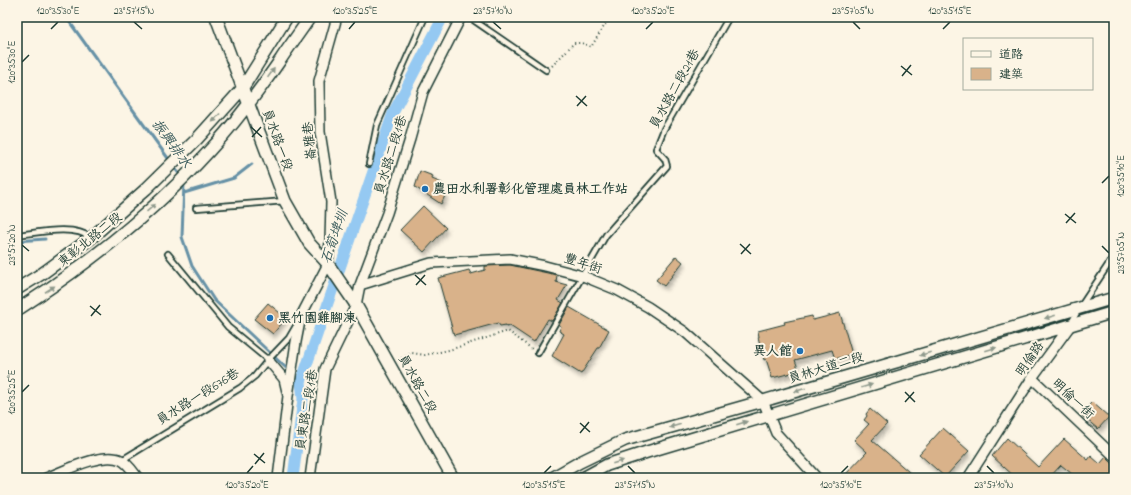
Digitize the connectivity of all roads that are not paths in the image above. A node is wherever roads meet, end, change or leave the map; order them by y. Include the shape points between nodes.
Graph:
1 (216, 17) edge
2 (287, 17) edge
3 (310, 17) edge
4 (337, 17) edge
5 (425, 17) edge
6 (461, 17) edge
7 (469, 17) edge
8 (729, 17) edge
9 (546, 70) road end
10 (242, 89) junction
11 (249, 105) junction
12 (369, 164) dead end
13 (285, 201) junction
14 (196, 208) dead end
15 (17, 235) edge
16 (91, 238) junction
17 (168, 254) dead end
18 (1114, 256) edge
19 (328, 264) junction
20 (583, 276) junction
21 (360, 285) junction
22 (17, 289) edge
23 (1114, 298) edge
24 (356, 305) junction
25 (1079, 309) junction
26 (17, 310) edge
27 (1114, 312) edge
28 (1070, 326) junction
29 (292, 340) junction
30 (538, 353) road end
31 (268, 360) junction
32 (1032, 378) junction
33 (288, 396) junction
34 (764, 402) junction
35 (770, 416) junction
36 (1114, 456) edge
37 (122, 460) junction
38 (812, 476) edge
39 (970, 477) edge
40 (46, 478) edge
41 (138, 478) edge
42 (278, 478) edge
43 (310, 478) edge
44 (453, 478) edge
45 (552, 478) edge
46 (583, 478) edge

1 - 10 street, 員水路一段
2 - 10 street
11 -> 3 street
4 - 19 street, 崙雅巷 via 319,81 320,132 331,202
5 - 12 lane via 377,125
6 - 21 street, 員水路二段1巷 via 423,92 387,213
7 - 9 lane
8 - 20 lane, 員水路二段21巷 via 664,128 656,149 665,159 667,166 606,235
10 - 11 street, 員水路一段
10 -> 16 street, 東彰北路二段 via 162,174
11 - 13 street, 員水路一段
26 -> 11 street, 東彰北路二段 via 56,285 162,199 210,151
13 - 14 lane
13 - 19 street, 員水路一段 via 309,243
15 - 16 lane via 57,230 85,233
16 - 22 street, 東彰北路二段
17 - 31 lane via 228,327
18 - 25 lane, 明倫路
19 - 24 street, 員水路二段
19 - 29 street
20 - 21 street, 豐年街 via 510,259 431,263
20 - 30 lane, 員水路二段21巷
20 - 34 street, 豐年街 via 617,290 686,332
21 - 24 street, 員水路二段1巷
23 - 25 street, 員林大道二段
24 - 43 street, 員東路二段1巷 via 325,369
24 - 44 street, 員水路二段
25 - 28 lane, 明倫路
25 -> 34 street, 員林大道二段
27 - 28 street
28 - 32 street, 明倫路
35 -> 28 street
29 - 31 lane, 員水路一段676巷
29 - 33 street
31 - 33 street via 284,379
31 - 37 lane, 員水路一段676巷 via 240,388
32 - 36 street, 明倫一街
32 - 39 street, 明倫路
33 - 42 street
34 - 35 street
34 -> 45 street, 員林大道二段 via 625,440
35 - 38 street via 776,433
46 -> 35 street via 607,465
37 - 40 street via 114,457 99,458
37 - 41 street

